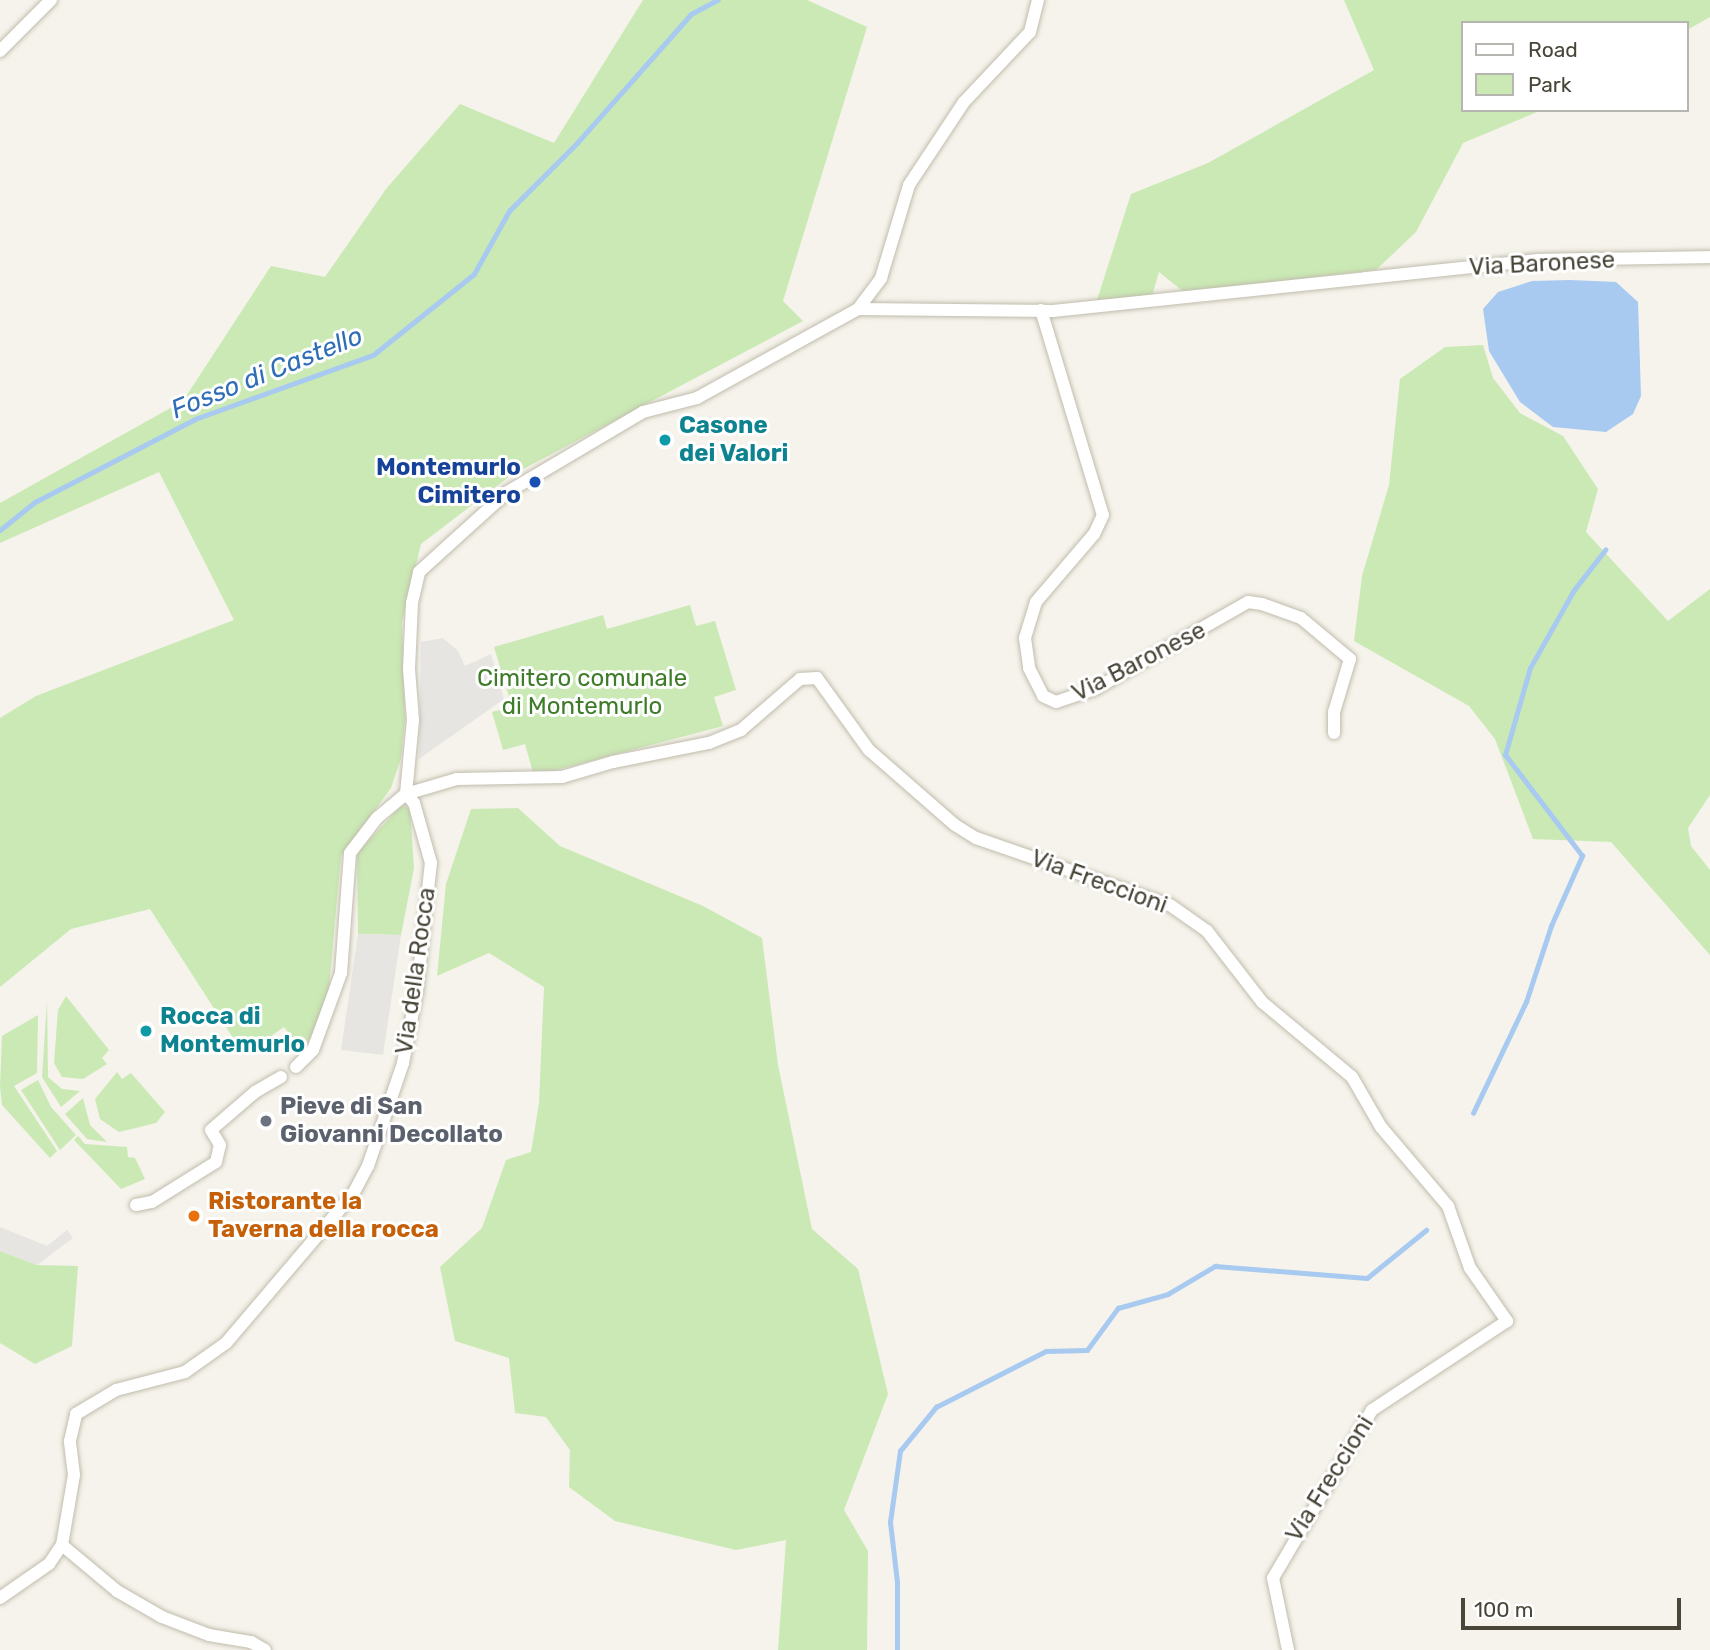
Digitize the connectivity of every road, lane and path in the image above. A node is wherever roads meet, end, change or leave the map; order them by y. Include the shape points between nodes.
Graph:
1 (51, 0) edge
2 (1038, 0) edge
3 (0, 51) edge
4 (1710, 257) edge
5 (858, 309) junction
6 (1041, 310) junction
7 (1334, 733) dead end
8 (406, 794) junction
9 (296, 1067) dead end
10 (281, 1077) dead end
11 (136, 1205) dead end
12 (62, 1545) junction
13 (0, 1598) edge
14 (265, 1650) edge
15 (1288, 1650) edge

1 - 3 street
2 - 5 street via 1030,32 964,102 909,185 881,278
4 - 6 street, Via Baronese via 1538,260
5 - 6 street, Via Baronese
5 - 8 street via 697,398 643,412 506,493 419,572 412,603 409,669 413,720
6 - 7 street, Via Baronese via 1103,515 1094,534 1036,602 1025,638 1029,668 1042,695 1056,702 1095,689 1248,602 1301,618 1350,659 1334,712
8 - 9 street via 377,818 350,853 341,973 313,1050
8 - 12 street, Via della Rocca via 414,803 431,863 418,991 403,1063 368,1166 353,1194 226,1343 186,1372 116,1390 76,1415 70,1441 75,1475
8 - 15 street, Via Freccioni via 457,779 562,777 709,743 741,730 800,679 817,678 869,750 955,825 976,838 1170,905 1207,931 1262,1002 1352,1077 1381,1127 1448,1206 1470,1268 1507,1321 1371,1410 1273,1578
10 - 11 street via 255,1092 211,1130 220,1145 216,1162 152,1202
12 - 13 street via 49,1564
12 - 14 street via 117,1591 162,1617

